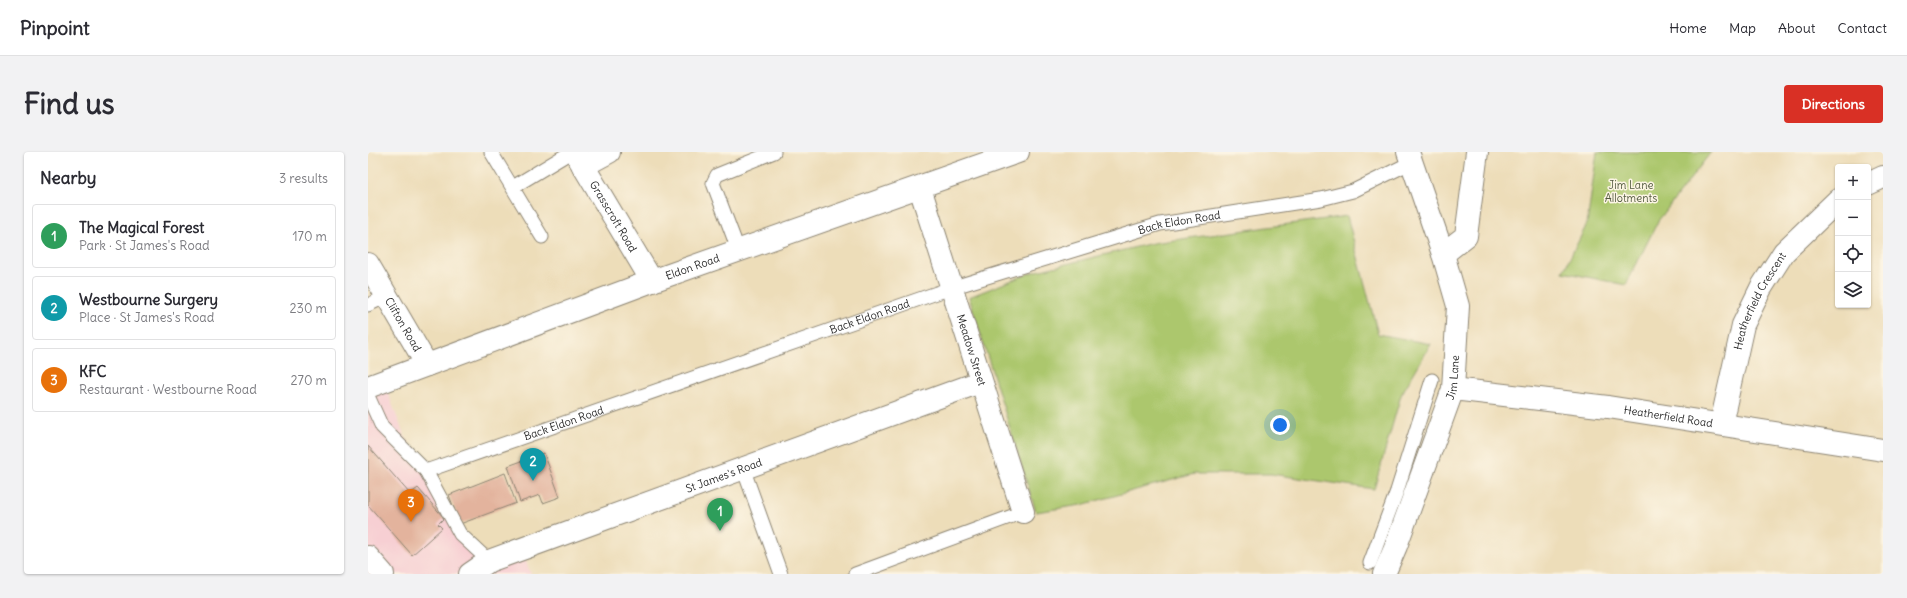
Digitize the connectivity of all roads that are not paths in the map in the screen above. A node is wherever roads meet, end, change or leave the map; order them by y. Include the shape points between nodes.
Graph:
1 (492, 152) edge
2 (609, 152) edge
3 (774, 152) edge
4 (1018, 152) edge
5 (1477, 152) edge
6 (991, 156) edge
7 (577, 157) edge
8 (1410, 157) edge
9 (1883, 177) edge
10 (1871, 183) edge
11 (512, 188) junction
12 (920, 188) junction
13 (1835, 203) edge
14 (542, 237) dead end
15 (739, 252) junction
16 (1443, 254) junction
17 (368, 264) edge
18 (652, 281) junction
19 (951, 288) junction
20 (378, 300) edge
21 (427, 365) junction
22 (1432, 380) dead end
23 (980, 382) junction
24 (368, 386) edge
25 (1453, 388) junction
26 (368, 396) edge
27 (1721, 424) junction
28 (1883, 450) edge
29 (743, 468) junction
30 (426, 471) junction
31 (1406, 493) junction
32 (1023, 512) joint
33 (368, 557) edge
34 (489, 561) junction
35 (1377, 568) edge
36 (876, 571) edge
37 (383, 574) edge
38 (470, 574) edge
39 (781, 574) edge
40 (856, 574) edge

1 - 11 lane
2 - 7 main road
3 - 15 lane via 718,175 713,182
4 - 6 main road, Eldon Road
5 - 16 main road via 1466,236
6 - 12 main road, Eldon Road
7 - 11 lane
7 - 18 main road, Grasscroft Road
8 - 16 main road, Jim Lane
8 - 19 lane, Back Eldon Road via 1353,191 1321,199 1160,224
9 - 10 main road
11 - 14 lane
12 - 15 main road, Eldon Road
12 - 19 main road, Meadow Street
13 - 27 main road, Heatherfield Crescent via 1784,252 1758,294 1743,325
15 - 18 main road, Eldon Road
16 - 25 main road, Jim Lane via 1458,306
17 - 20 main road, Clifton Road
18 - 21 main road, Eldon Road
19 - 23 main road, Meadow Street
19 - 30 lane, Back Eldon Road
20 - 21 main road, Clifton Road
21 - 24 main road, Eldon Road
22 - 31 lane, Jim Lane
23 - 29 main road, St James's Road
23 - 32 main road, Meadow Street
25 - 27 main road, Heatherfield Road
25 - 31 main road, Jim Lane
26 - 30 lane via 382,426
27 - 28 main road, Heatherfield Road
29 - 34 main road, St James's Road
29 - 39 lane
30 - 34 lane via 460,534
31 - 35 main road, Jim Lane
32 - 36 lane
33 - 37 main road
34 - 38 main road, St James's Road
36 - 40 lane

